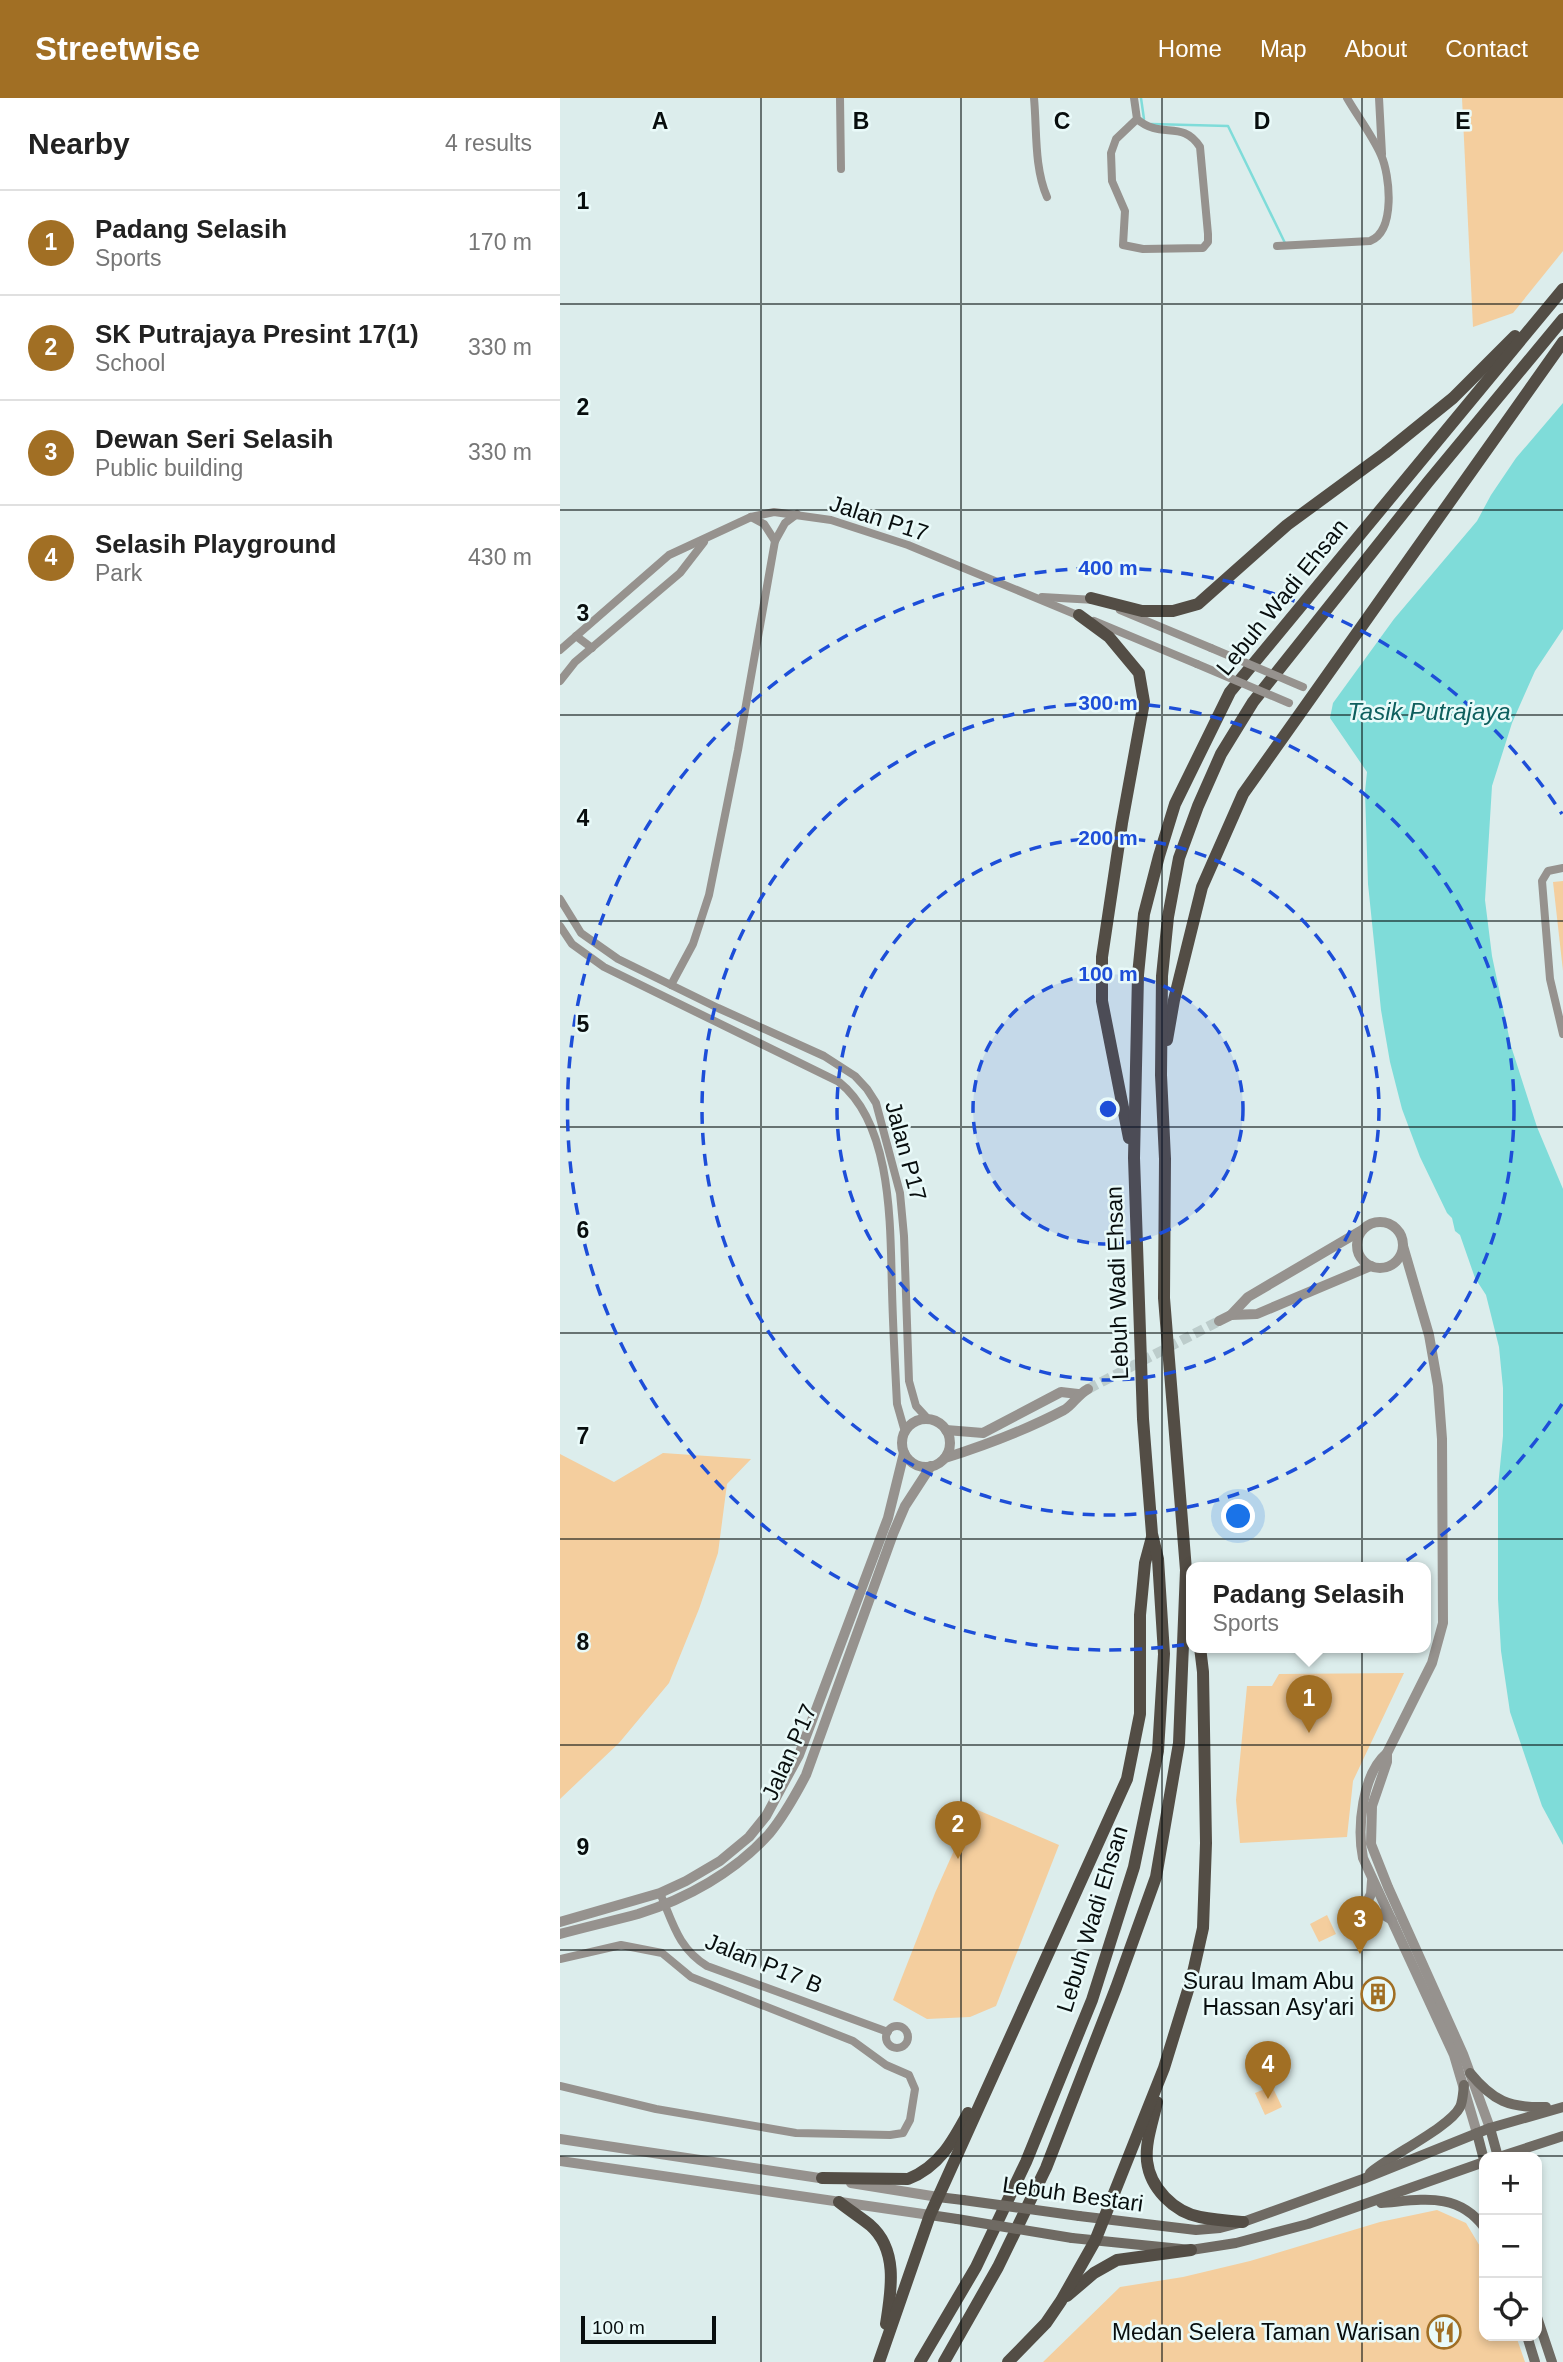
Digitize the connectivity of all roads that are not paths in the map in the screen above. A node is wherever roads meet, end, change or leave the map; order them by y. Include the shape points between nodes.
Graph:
1 (840, 98) edge
2 (1034, 98) edge
3 (1135, 98) edge
4 (1347, 98) edge
5 (1379, 98) edge
6 (1137, 119) junction
7 (1382, 157) junction
8 (841, 169) dead end
9 (1047, 197) dead end
10 (1277, 246) dead end
11 (1563, 289) edge
12 (1563, 319) edge
13 (1563, 342) edge
14 (797, 514) junction
15 (751, 517) junction
16 (705, 540) junction
17 (775, 541) junction
18 (1039, 597) junction
19 (1091, 598) junction
20 (1079, 615) junction
21 (576, 636) junction
22 (592, 648) junction
23 (560, 650) edge
24 (560, 681) edge
25 (1316, 692) junction
26 (1303, 709) junction
27 (1563, 868) edge
28 (560, 899) edge
29 (560, 926) edge
30 (582, 933) junction
31 (572, 944) junction
32 (671, 985) junction
33 (1563, 1034) edge
34 (1161, 1075) junction
35 (1134, 1158) junction
36 (1362, 1230) junction
37 (1403, 1246) junction
38 (1371, 1266) junction
39 (1383, 1268) junction
40 (1411, 1277) junction
41 (1231, 1315) junction
42 (1219, 1321) tunnel mouth
43 (1088, 1389) tunnel mouth
44 (1078, 1394) junction
45 (928, 1419) junction
46 (946, 1430) junction
47 (905, 1432) junction
48 (904, 1453) junction
49 (945, 1458) junction
50 (931, 1466) junction
51 (1152, 1534) junction
52 (1186, 1570) joint
53 (1201, 1653) edge
54 (1387, 1753) junction
55 (1372, 1880) junction
56 (660, 1893) junction
57 (1387, 1901) junction
58 (665, 1905) junction
59 (1392, 1921) junction
60 (560, 1922) edge
61 (560, 1934) edge
62 (560, 1959) edge
63 (771, 1989) junction
64 (764, 2006) junction
65 (1022, 2014) junction
66 (888, 2032) junction
67 (890, 2045) junction
68 (878, 2059) junction
69 (1164, 2068) junction
70 (1470, 2073) junction
71 (560, 2085) edge
72 (1464, 2085) junction
73 (1563, 2107) edge
74 (1490, 2128) junction
75 (1477, 2133) junction
76 (1563, 2138) edge
77 (560, 2139) edge
78 (1482, 2152) edge
79 (1497, 2152) edge
80 (1516, 2152) edge
81 (1534, 2152) edge
82 (560, 2161) edge
83 (1479, 2163) edge
84 (822, 2178) junction
85 (1363, 2179) junction
86 (938, 2197) junction
87 (839, 2202) junction
88 (1367, 2203) junction
89 (930, 2215) junction
90 (1104, 2219) junction
91 (1479, 2220) edge
92 (1243, 2222) junction
93 (1095, 2241) junction
94 (1191, 2250) junction
95 (1061, 2301) junction
96 (1542, 2332) edge
97 (1529, 2341) edge
98 (879, 2361) edge
99 (920, 2362) edge
100 (944, 2362) edge
101 (1008, 2362) edge
102 (1535, 2362) edge
103 (1552, 2362) edge

1 - 8 street
2 - 9 street
3 - 6 street
4 - 7 street
5 - 7 street
6 - 6 street via 1120,133 1111,153 1112,181 1125,211 1124,245 1143,249 1203,247 1208,234 1199,147 1185,132 1152,129
7 - 10 street via 1389,209 1375,239
11 - 19 main road via 1453,398 1287,526 1198,604 1173,611 1142,611
11 - 35 main road, Lebuh Wadi Ehsan via 1230,692 1175,804 1144,914
12 - 34 main road, Lebuh Wadi Ehsan via 1253,702 1221,754 1179,859 1162,976
13 - 25 main road
14 - 15 street, Jalan P17
14 - 17 street via 785,523
14 - 18 street, Jalan P17 via 908,545
15 - 16 street, Jalan P17
15 - 17 street via 764,524
16 - 21 street, Jalan P17 via 669,555
16 - 22 street, Jalan P17 via 680,573
17 - 32 street via 709,895 693,944
18 - 19 street, Jalan P17
18 - 20 street, Jalan P17
19 - 25 street, Jalan P17, bridge
20 - 26 street, Jalan P17, bridge
20 - 35 main road via 1109,637 1139,673 1144,702 1102,957 1102,1001
21 - 22 street
21 - 23 street, Jalan P17
22 - 24 street, Jalan P17
25 - 26 main road
26 - 34 main road via 1243,794 1202,887
27 - 33 street via 1548,871 1542,881 1550,979
28 - 30 street, Jalan P17
29 - 31 street, Jalan P17
30 - 31 street
30 - 32 street, Jalan P17
31 - 47 street, Jalan P17 via 604,967 839,1082 860,1104 888,1189 897,1404
32 - 45 street, Jalan P17 via 840,1065 876,1103 900,1193 909,1381 916,1406
34 - 52 main road, Lebuh Wadi Ehsan via 1164,1298
35 - 51 main road, Lebuh Wadi Ehsan
36 - 37 street via 1385,1222 1397,1229
36 - 38 street via 1357,1250
36 - 41 street via 1248,1297
37 - 39 street via 1395,1263
37 - 40 street
38 - 39 street
38 - 41 street via 1257,1314
39 - 40 street
40 - 54 street via 1429,1335 1441,1418 1443,1623 1432,1663
41 - 42 street
43 - 44 street
44 - 46 street via 1060,1392 983,1433
44 - 49 street via 1068,1408
45 - 46 street
45 - 47 street via 912,1423
46 - 49 street via 950,1444
47 - 48 street
48 - 50 street via 915,1464
48 - 56 street, Jalan P17 via 888,1518 799,1755 780,1793 748,1837 730,1853
49 - 50 street
50 - 58 street, Jalan P17 via 892,1534 793,1800 767,1835 736,1864
51 - 65 main road via 1140,1615 1140,1714 1127,1779
51 - 99 main road, Lebuh Wadi Ehsan via 1158,1559 1163,1667 1158,1751 1134,1867 1092,2000 1026,2162 976,2267
52 - 100 main road, Lebuh Wadi Ehsan via 1179,1743 1156,1877 1046,2168
53 - 69 main road via 1206,1843 1203,1928
54 - 55 street via 1379,1759 1370,1781 1361,1820 1363,1858
54 - 57 street via 1370,1832 1388,1887
55 - 57 street
55 - 59 street via 1368,1908
56 - 58 street, Jalan P17 B
56 - 60 street, Jalan P17
57 - 59 street
57 - 70 street
58 - 61 street, Jalan P17
58 - 63 street, Jalan P17 B via 693,1958
59 - 72 street
62 - 64 street via 618,1945 654,1950 691,1977
63 - 64 street
63 - 66 street, Jalan P17 B
64 - 68 street via 853,2041
65 - 84 main road via 949,2148 929,2169 908,2179
65 - 86 main road
66 - 67 street
66 - 67 street via 897,2026 908,2034 903,2046
67 - 68 street
68 - 71 street via 914,2082 910,2120 898,2134 796,2133 656,2109
69 - 90 main road
69 - 92 main road via 1147,2147 1150,2176 1159,2193 1187,2213
70 - 73 main road via 1495,2099 1529,2108
70 - 74 street
72 - 75 street
72 - 85 main road via 1461,2106 1451,2120
73 - 74 main road, Lebuh Bestari
74 - 75 main road, Lebuh Bestari
74 - 79 main road
75 - 78 main road
75 - 85 main road, Lebuh Bestari
76 - 80 main road
76 - 81 main road
77 - 84 street, Lebuh Bestari
82 - 87 street, Lebuh Bestari
83 - 88 main road, Lebuh Bestari
84 - 86 street, Lebuh Bestari
85 - 92 main road, Lebuh Bestari
86 - 89 main road
86 - 90 main road, Lebuh Bestari, bridge
87 - 89 street, Lebuh Bestari
87 - 98 main road via 871,2226 888,2253 892,2287
88 - 91 main road via 1442,2200 1459,2205
88 - 94 main road, Lebuh Bestari via 1308,2224
89 - 93 main road, Lebuh Bestari, bridge
89 - 98 main road
90 - 92 main road, Lebuh Bestari via 1196,2230
90 - 93 main road
93 - 94 main road, Lebuh Bestari
93 - 95 main road
94 - 95 main road via 1117,2260
95 - 101 main road
96 - 103 main road
97 - 102 main road

